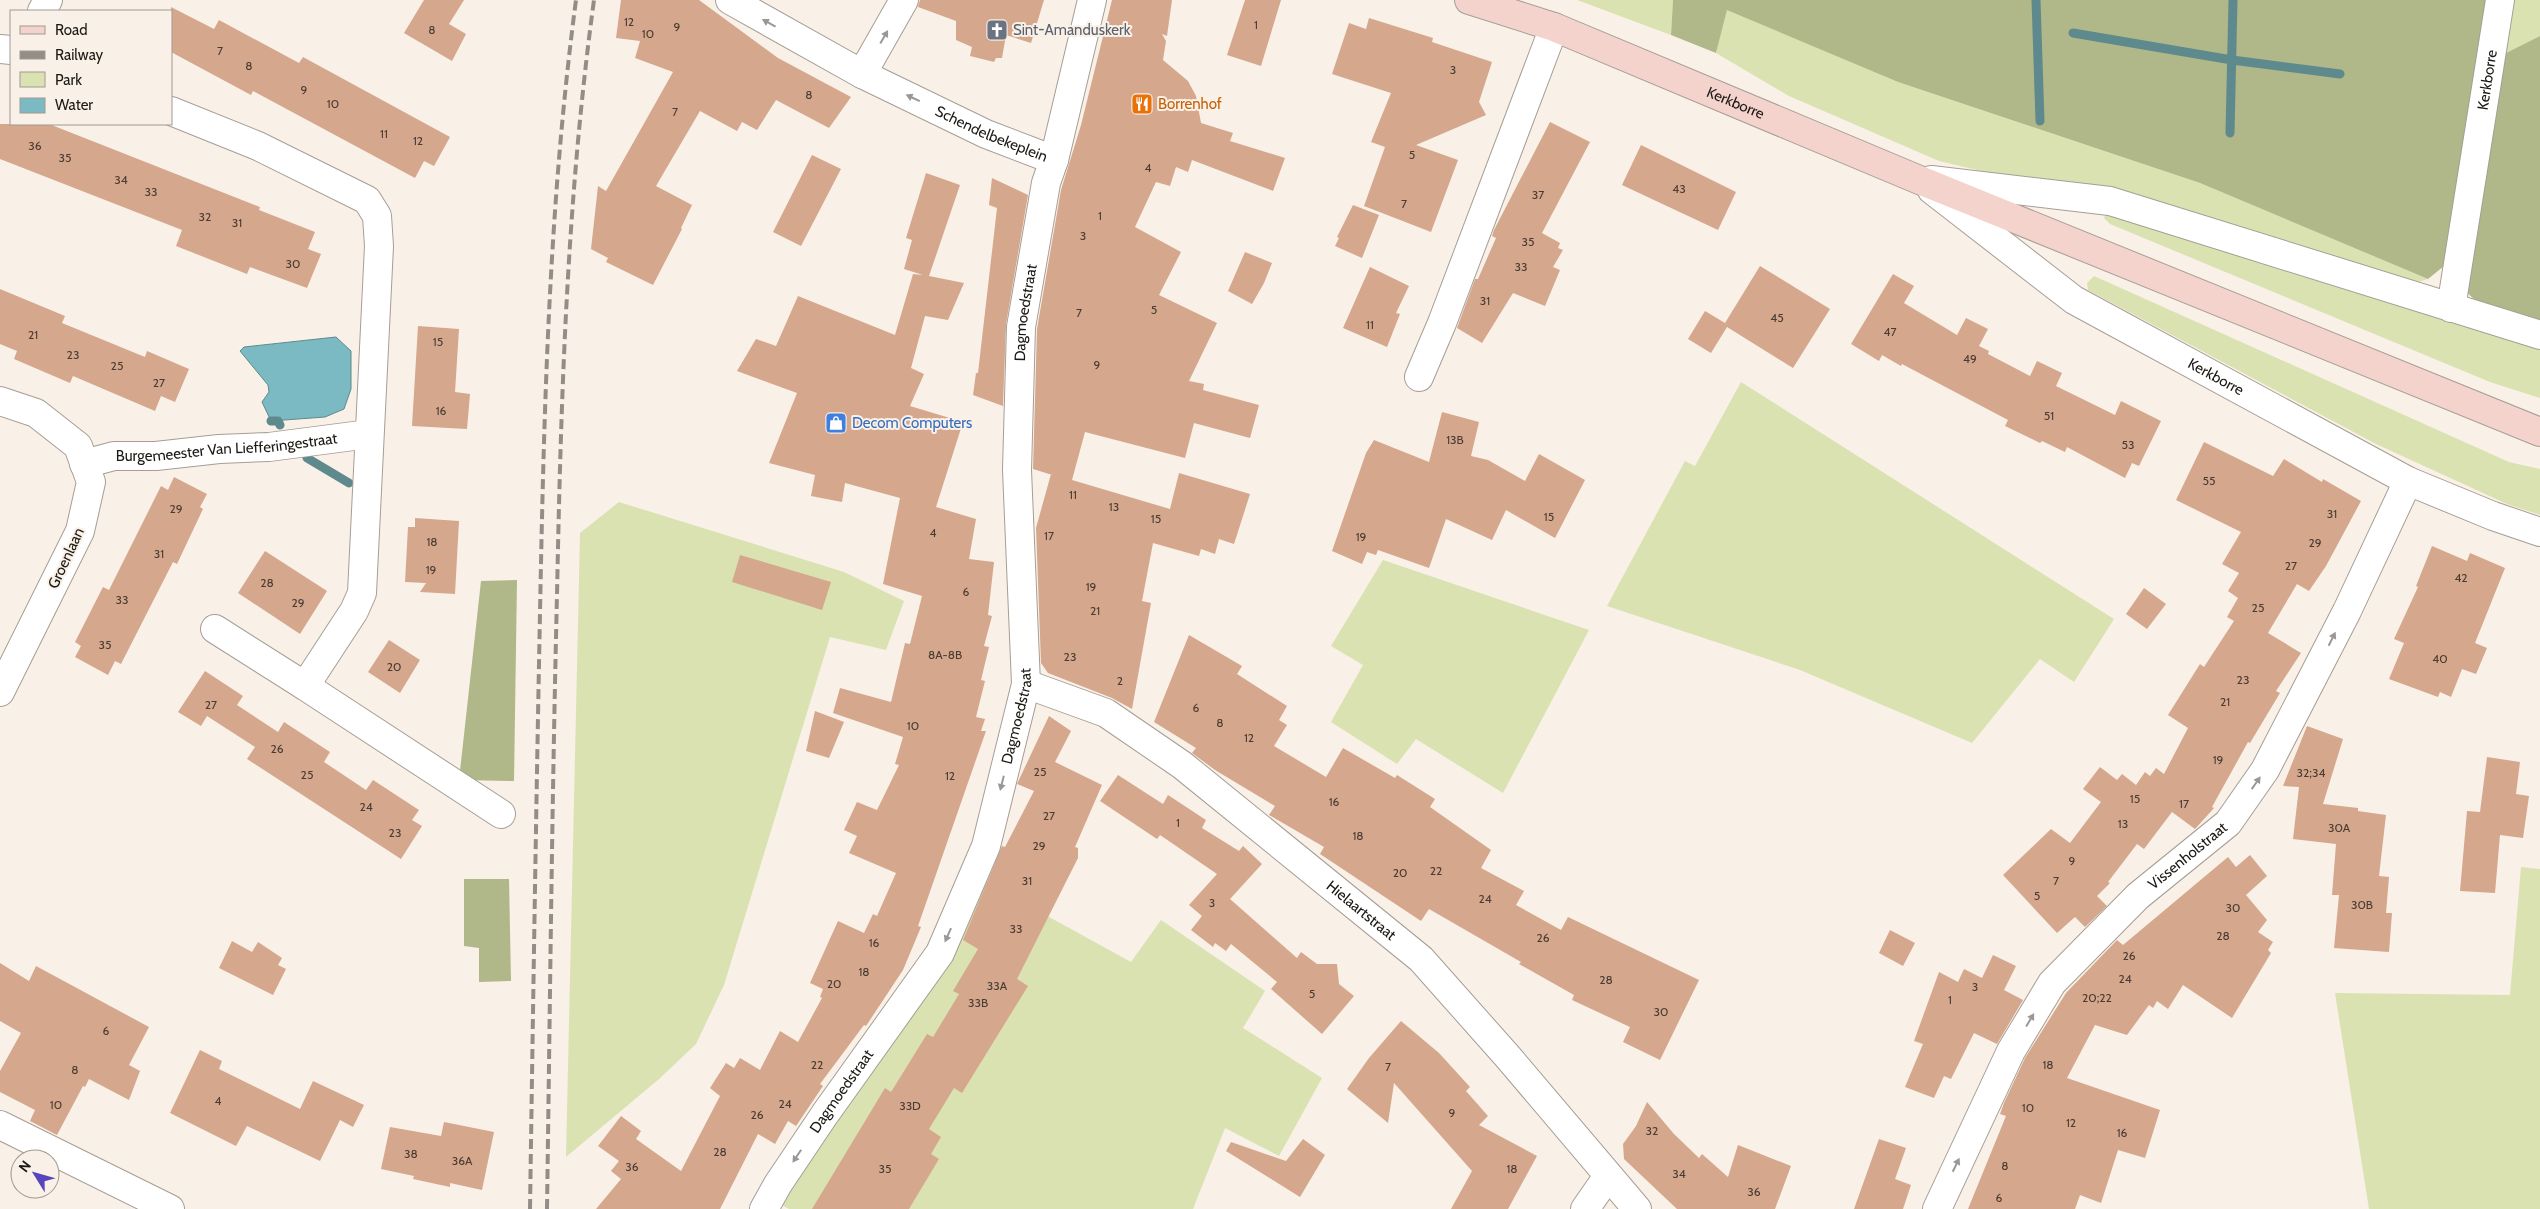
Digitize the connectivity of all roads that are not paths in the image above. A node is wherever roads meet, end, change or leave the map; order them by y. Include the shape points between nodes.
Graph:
1 (730, 0) edge
2 (904, 0) edge
3 (1092, 0) edge
4 (1469, 0) edge
5 (2500, 0) edge
6 (1554, 27) junction
7 (862, 74) junction
8 (172, 111) edge
9 (1054, 160) junction
10 (1917, 178) junction
11 (2451, 308) junction
12 (2540, 335) edge
13 (1419, 377) dead end
14 (0, 401) edge
15 (2540, 432) edge
16 (368, 434) junction
17 (84, 464) junction
18 (2408, 481) junction
19 (2540, 532) edge
20 (215, 629) dead end
21 (1026, 684) junction
22 (305, 686) junction
23 (0, 692) edge
24 (501, 814) dead end
25 (0, 1125) edge
26 (1608, 1176) junction
27 (170, 1209) edge
28 (764, 1209) edge
29 (1585, 1209) edge
30 (1637, 1209) edge
31 (1937, 1209) edge

7 -> 1 street, Schendelbekeplein
7 -> 2 street
3 - 9 street, Schendelbekeplein
4 - 6 street, Kerkborre
5 - 11 street, Kerkborre
6 - 10 street, Kerkborre
6 - 13 street
9 -> 7 street, Schendelbekeplein via 986,134
8 - 16 street via 258,146 366,200 377,216 379,246
9 - 21 street, Dagmoedstraat via 1046,182 1021,327 1017,470
10 - 11 street, Kerkborre via 2110,201
10 - 15 street, Kerkborre
10 - 18 street, Kerkborre via 2074,300
11 - 12 street, Kerkborre
14 - 17 street, Groenlaan via 36,413 78,446
16 - 17 street, Burgemeester Van Liefferingestraat via 269,447 114,456
16 - 22 street via 362,593 354,611
17 - 23 street, Groenlaan via 91,482 80,531
18 - 19 street, Kerkborre
31 -> 18 street, Vissenholstraat via 2011,1050 2052,983 2138,896 2228,823 2265,770
20 - 22 street
21 - 26 street, Hielaartstraat via 1106,713 1182,765 1421,958
21 -> 28 street, Dagmoedstraat via 986,846 940,953 825,1114
22 - 24 street
25 - 27 street
26 - 29 street
26 - 30 street, Hielaartstraat

